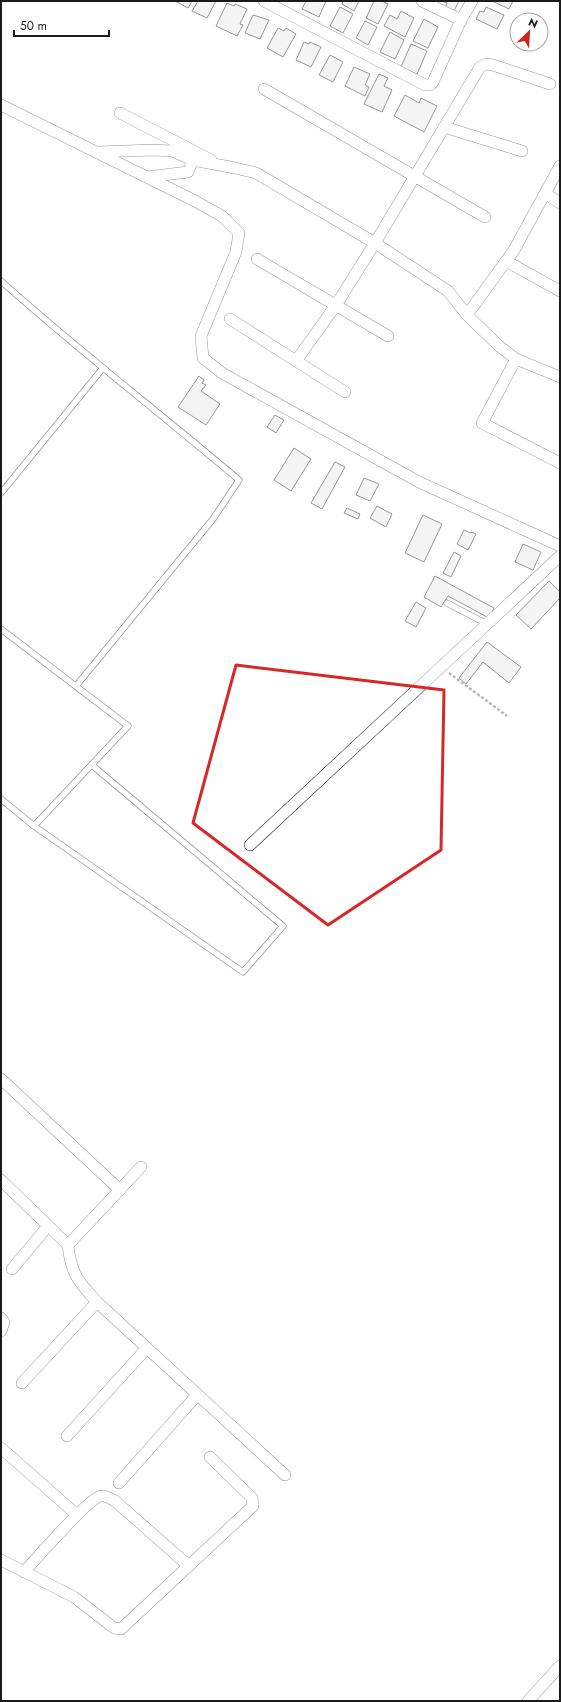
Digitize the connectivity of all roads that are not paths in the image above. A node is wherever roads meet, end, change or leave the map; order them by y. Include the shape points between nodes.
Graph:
1 (264, 1) edge
2 (422, 1) edge
3 (472, 1) edge
4 (461, 20) junction
5 (550, 84) dead end
6 (264, 89) dead end
7 (1, 105) edge
8 (120, 113) dead end
9 (444, 127) junction
10 (522, 151) dead end
11 (96, 152) junction
12 (192, 160) junction
13 (222, 166) junction
14 (560, 166) edge
15 (413, 176) junction
16 (148, 177) junction
17 (546, 194) junction
18 (560, 203) edge
19 (485, 217) dead end
20 (375, 243) junction
21 (257, 259) dead end
22 (506, 260) junction
23 (1, 280) edge
24 (560, 291) edge
25 (336, 305) junction
26 (467, 315) junction
27 (230, 319) dead end
28 (388, 336) dead end
29 (516, 359) junction
30 (296, 361) junction
31 (103, 368) junction
32 (560, 377) edge
33 (345, 392) dead end
34 (560, 463) edge
35 (1, 493) edge
36 (560, 546) edge
37 (560, 556) edge
38 (447, 603) dead end
39 (487, 624) junction
40 (1, 629) edge
41 (76, 686) junction
42 (93, 766) junction
43 (1, 799) edge
44 (34, 826) junction
45 (250, 846) dead end
46 (1, 1078) edge
47 (141, 1167) dead end
48 (1, 1180) edge
49 (120, 1190) junction
50 (48, 1226) junction
51 (68, 1245) junction
52 (12, 1269) dead end
53 (97, 1302) junction
54 (1, 1318) edge
55 (1, 1331) edge
56 (147, 1348) junction
57 (22, 1383) dead end
58 (198, 1395) junction
59 (67, 1436) dead end
60 (1, 1448) edge
61 (210, 1457) dead end
62 (285, 1475) dead end
63 (119, 1483) dead end
64 (77, 1515) junction
65 (1, 1560) edge
66 (189, 1566) junction
67 (24, 1572) junction
68 (560, 1666) edge
69 (528, 1701) edge

1 - 4 street via 425,85 433,82
2 - 4 street
3 - 4 street
5 - 9 street via 486,64 480,67
6 - 15 street
7 - 11 street
8 - 13 street
9 - 10 street
9 - 15 street
11 - 12 street via 172,151
11 - 16 street
12 - 13 street
12 - 16 street via 188,172
13 - 20 street via 256,174
14 - 17 street
15 - 19 street
15 - 20 street
16 - 36 street via 222,216 239,233 236,252 201,336 203,358 222,373 419,482
17 - 18 street
17 - 22 street
20 - 25 street
20 - 26 street via 448,291
21 - 25 street
22 - 24 street
22 - 26 street
23 - 31 lane via 57,331
25 - 28 street
25 - 30 street
26 - 29 street
27 - 30 street
29 - 32 street
29 - 34 street via 482,423
30 - 33 street
31 - 35 lane
31 - 41 lane via 239,480 213,519
37 - 39 street
38 - 39 lane
39 - 45 street
40 - 41 lane
41 - 42 lane via 128,726
42 - 44 lane
42 - 44 lane via 284,926 243,972
43 - 44 lane
46 - 49 street
47 - 49 street
48 - 50 street
49 - 51 street
50 - 51 street
50 - 52 street
51 - 53 street via 74,1273
53 - 56 street
53 - 57 street
54 - 55 street via 4,1322
56 - 58 street
56 - 59 street
58 - 62 street
58 - 63 street
60 - 64 street
61 - 66 street via 252,1498 253,1506
64 - 66 street via 97,1497 106,1496
64 - 67 street
65 - 67 street
66 - 67 street via 121,1629 114,1628 74,1597
68 - 69 street

